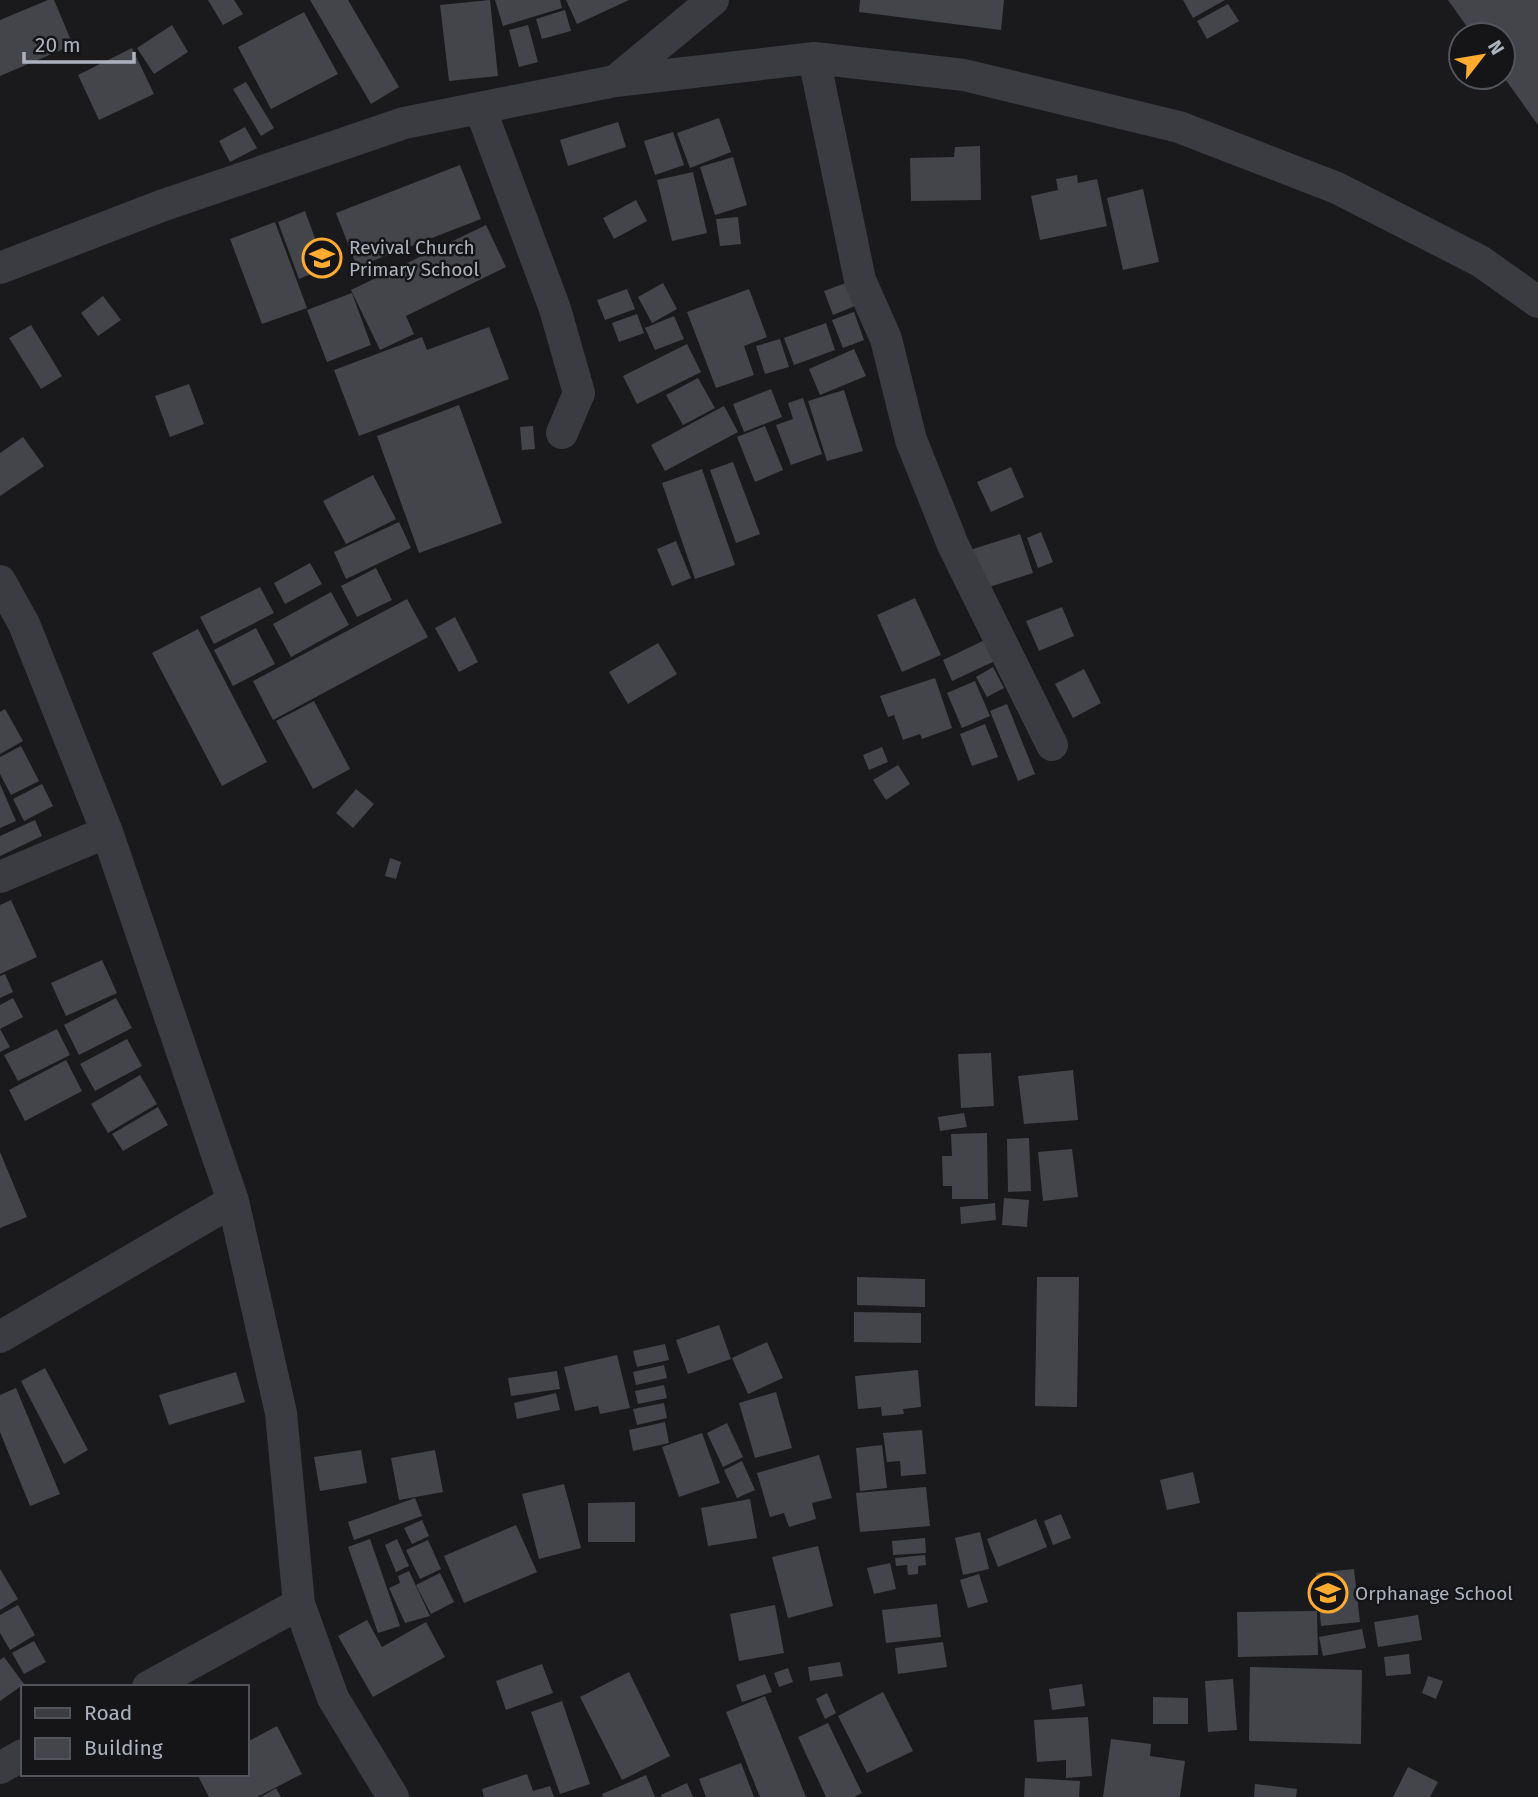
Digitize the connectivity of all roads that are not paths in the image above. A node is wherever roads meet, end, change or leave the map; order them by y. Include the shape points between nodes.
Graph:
1 (713, 0) edge
2 (814, 58) junction
3 (615, 81) junction
4 (480, 108) junction
5 (0, 268) edge
6 (1538, 302) edge
7 (562, 433) dead end
8 (0, 581) edge
9 (1052, 745) dead end
10 (107, 832) junction
11 (0, 877) edge
12 (233, 1201) junction
13 (0, 1337) edge
14 (299, 1604) junction
15 (152, 1685) edge
16 (21, 1756) edge
17 (0, 1768) edge
18 (393, 1797) edge

1 - 3 street
2 - 3 street
2 - 6 street via 964,75 1179,127 1337,188 1480,261
2 - 9 street via 860,281 886,339 911,440 953,545
3 - 4 street
4 - 5 street via 391,128 162,206
4 - 7 street via 555,309 579,393
8 - 10 street via 24,625
10 - 11 street
10 - 12 street
12 - 13 street
12 - 14 street via 281,1413
14 - 15 street
14 - 18 street via 333,1698
16 - 17 street

